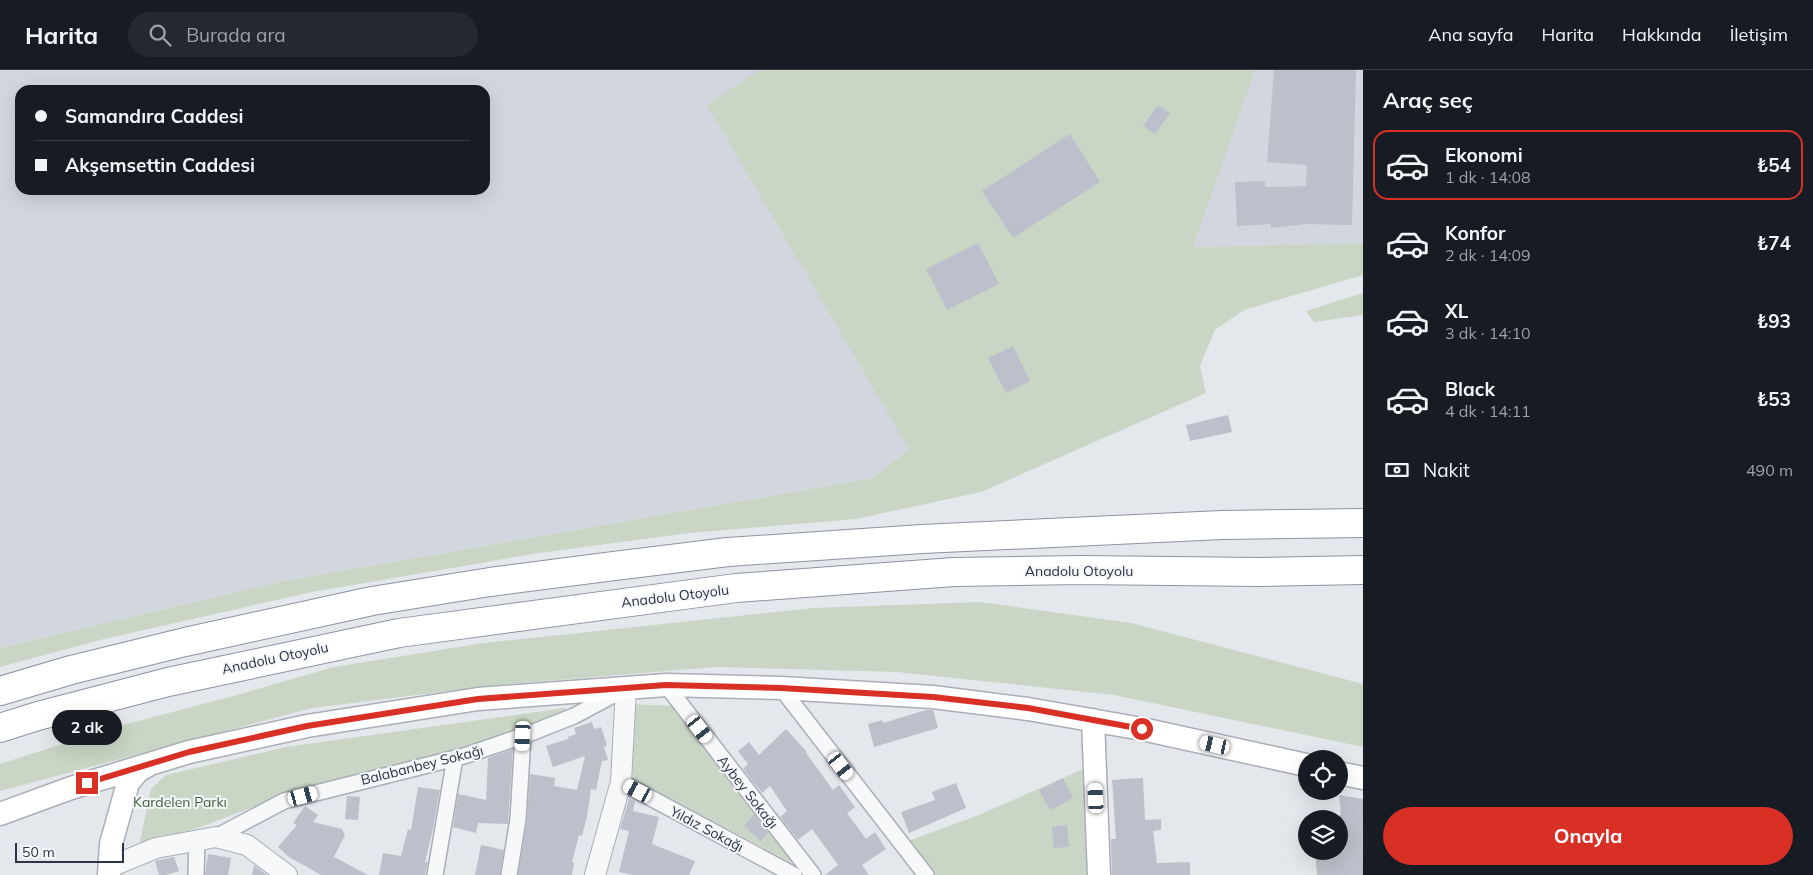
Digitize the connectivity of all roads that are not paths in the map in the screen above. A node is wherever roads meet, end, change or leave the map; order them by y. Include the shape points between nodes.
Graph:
1 (1363, 524) edge
2 (1363, 570) edge
3 (293, 654) junction
4 (70, 670) junction
5 (666, 685) junction
6 (0, 686) edge
7 (626, 688) junction
8 (781, 688) junction
9 (0, 690) edge
10 (1092, 720) junction
11 (0, 728) edge
12 (523, 736) junction
13 (0, 738) edge
14 (455, 758) junction
15 (153, 763) junction
16 (1298, 763) edge
17 (1348, 775) edge
18 (1363, 778) edge
19 (621, 782) junction
20 (0, 814) edge
21 (206, 839) junction
22 (110, 871) edge
23 (196, 875) edge
24 (287, 875) edge
25 (435, 875) edge
26 (509, 875) edge
27 (595, 875) edge
28 (794, 875) edge
29 (813, 875) edge
30 (926, 875) edge
31 (1100, 875) edge

1 - 4 highway via 1108,530 728,552 490,582 372,601
2 - 3 highway, Anadolu Otoyolu via 954,572 736,588 399,632
3 - 11 highway, Anadolu Otoyolu via 168,682
3 - 13 highway
4 - 6 highway
4 - 9 highway
5 - 7 main road
5 - 8 main road
5 - 29 street, Aybey Sokağı
7 - 12 street, Balabanbey Sokağı via 574,716
7 - 15 main road via 478,699 307,726
7 - 19 street
8 - 10 main road via 933,697 1028,708
8 - 30 street
10 - 16 main road
10 - 31 main road
12 - 14 street, Balabanbey Sokağı
12 - 26 street via 518,819
14 - 21 street, Balabanbey Sokağı via 284,801
14 - 25 street
15 - 20 main road
15 - 22 main road via 138,771 128,783 111,844
17 - 18 main road
19 - 27 street
19 - 28 street, Yıldız Sokağı
21 - 22 street via 156,848
21 - 23 street
21 - 24 street via 247,845

